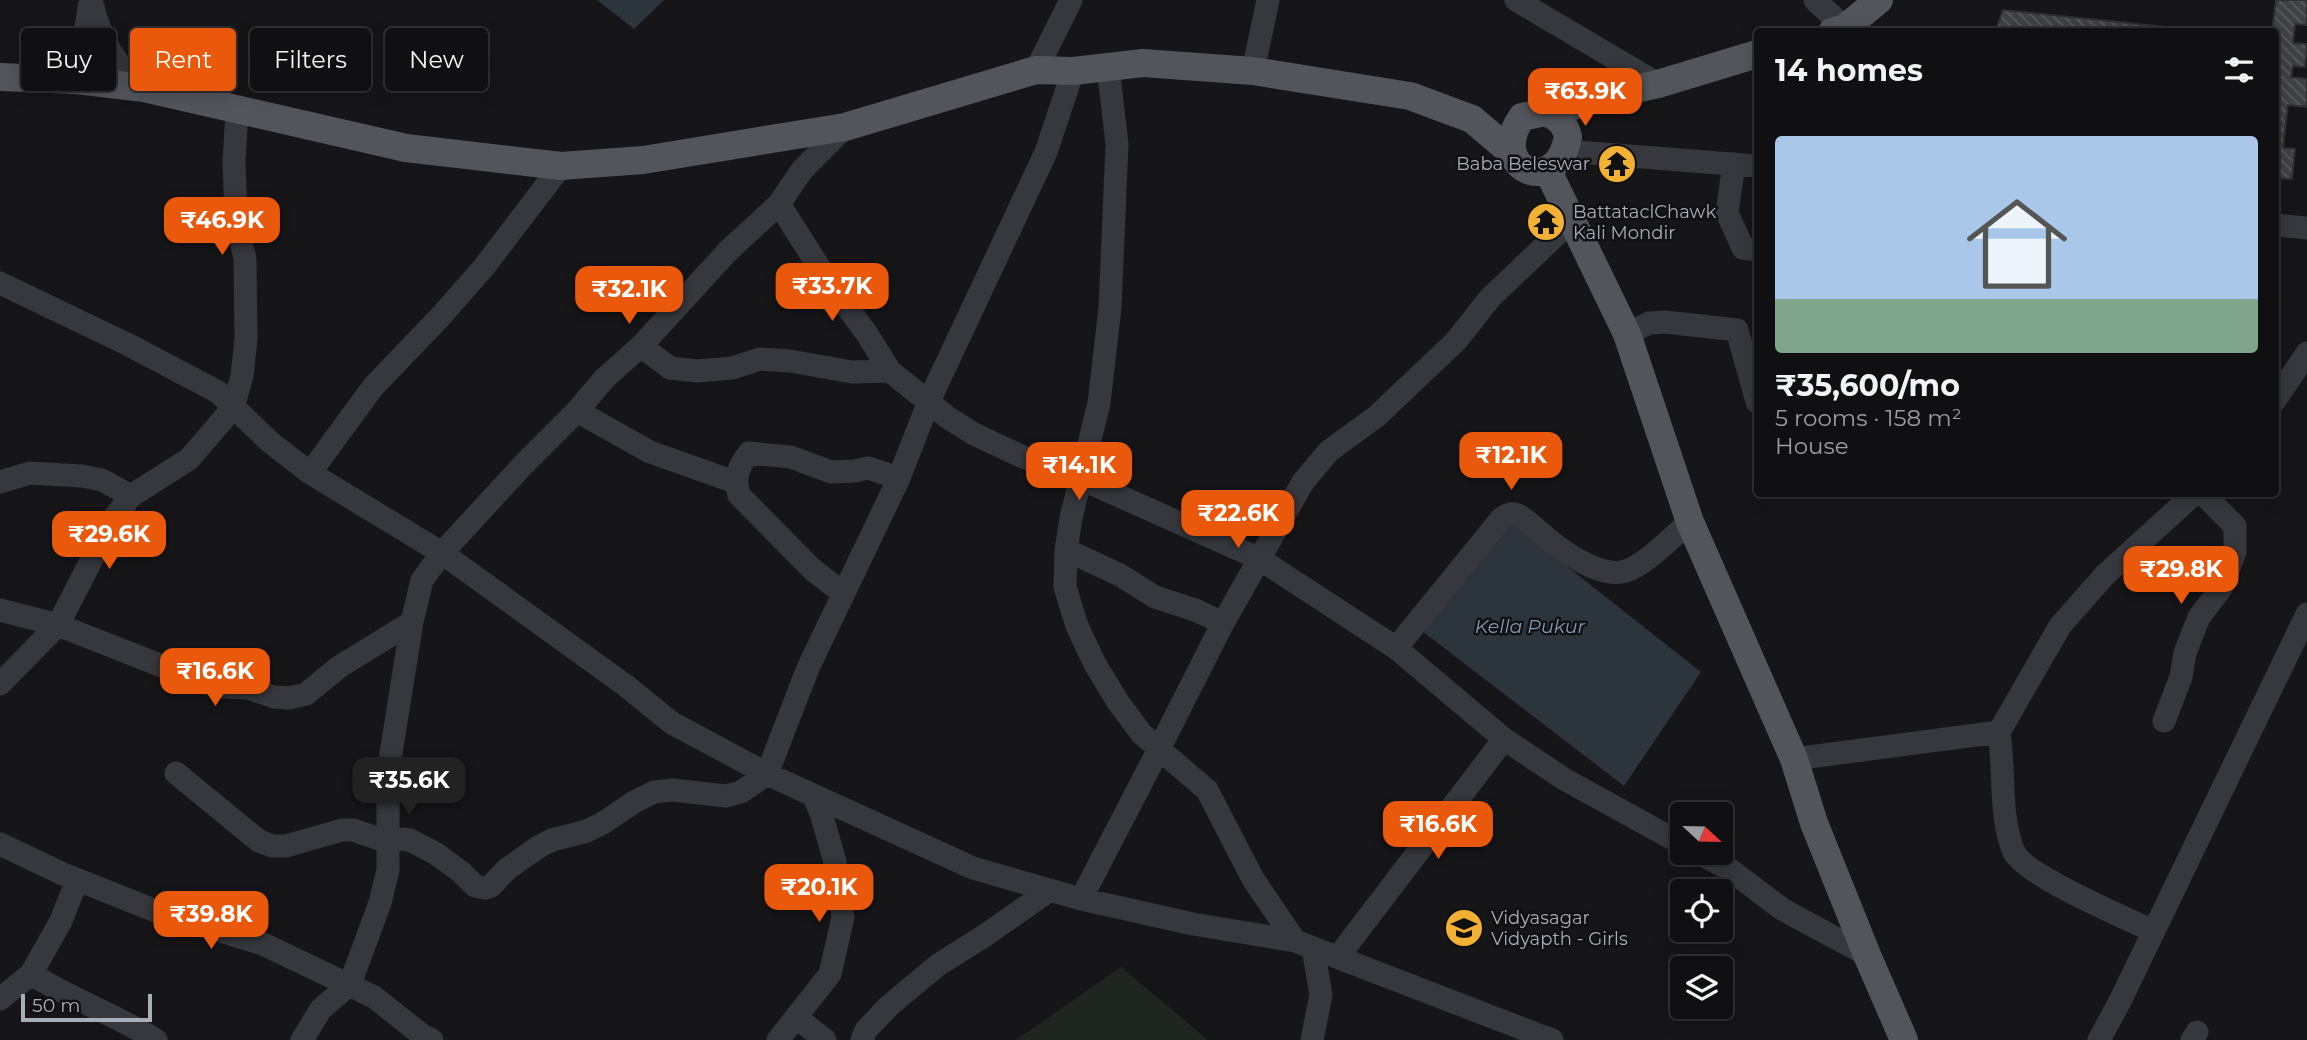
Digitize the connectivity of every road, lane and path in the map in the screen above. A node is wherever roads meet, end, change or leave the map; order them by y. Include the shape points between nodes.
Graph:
1 (91, 0) edge
2 (1071, 0) edge
3 (1268, 0) edge
4 (1517, 0) edge
5 (1815, 0) edge
6 (1879, 0) edge
7 (86, 28) edge
8 (1836, 28) edge
9 (1841, 28) edge
10 (1754, 55) edge
11 (1108, 67) junction
12 (1036, 71) junction
13 (1073, 71) junction
14 (1253, 71) junction
15 (0, 77) edge
16 (21, 78) edge
17 (130, 78) edge
18 (1658, 84) junction
19 (156, 91) edge
20 (1607, 95) junction
21 (237, 111) junction
22 (1536, 116) junction
23 (1472, 119) junction
24 (845, 127) junction
25 (1511, 152) junction
26 (1560, 153) junction
27 (1746, 165) edge
28 (561, 166) junction
29 (779, 204) junction
30 (1573, 219) junction
31 (2279, 225) edge
32 (2307, 228) edge
33 (1754, 250) edge
34 (0, 282) edge
35 (1627, 334) junction
36 (641, 346) junction
37 (2307, 353) edge
38 (890, 371) junction
39 (1754, 391) edge
40 (2279, 394) edge
41 (929, 401) junction
42 (233, 408) junction
43 (584, 415) dead end
44 (310, 473) junction
45 (899, 478) junction
46 (1079, 478) junction
47 (0, 482) edge
48 (735, 482) junction
49 (131, 496) junction
50 (2191, 497) edge
51 (2206, 497) edge
52 (1690, 522) junction
53 (1066, 550) junction
54 (442, 553) junction
55 (1258, 558) junction
56 (843, 593) junction
57 (0, 610) edge
58 (2307, 614) edge
59 (412, 622) junction
60 (1223, 623) junction
61 (58, 625) junction
62 (1396, 648) junction
63 (0, 684) edge
64 (2164, 721) dead end
65 (1998, 732) junction
66 (1504, 739) junction
67 (1158, 749) junction
68 (1794, 759) junction
69 (176, 773) dead end
70 (766, 774) junction
71 (813, 795) junction
72 (1670, 837) edge
73 (388, 842) junction
74 (0, 844) edge
75 (1721, 865) edge
76 (77, 880) junction
77 (1050, 890) junction
78 (1081, 899) junction
79 (2153, 931) junction
80 (1304, 944) junction
81 (1867, 955) junction
82 (1338, 957) junction
83 (31, 974) junction
84 (350, 984) junction
85 (0, 999) edge
86 (797, 1018) junction
87 (156, 1040) edge
88 (302, 1040) edge
89 (432, 1040) edge
90 (778, 1040) edge
91 (825, 1040) edge
92 (862, 1040) edge
93 (1312, 1040) edge
94 (1552, 1040) edge
95 (1904, 1040) edge
96 (2099, 1040) edge

1 - 7 street
1 - 17 street via 102,38
2 - 12 street
3 - 14 street
4 - 18 street
5 - 8 street
6 - 9 main road
10 - 18 main road
11 - 13 main road
11 - 14 main road via 1143,63
11 - 46 street via 1117,144 1110,308 1100,403
12 - 13 main road
12 - 24 main road
13 - 41 street via 1046,152
14 - 23 main road via 1410,96
15 - 16 main road
18 - 20 main road
19 - 21 main road
20 - 22 main road
20 - 26 main road
21 - 28 main road via 406,148
21 - 42 street via 236,217 246,259 246,338
22 - 23 main road
22 - 25 main road via 1514,128
22 - 26 main road via 1562,122
23 - 25 main road
24 - 28 main road via 643,160
24 - 29 street via 802,170
25 - 26 main road via 1525,168 1536,171
26 - 27 street
26 - 30 main road
27 - 33 street via 1727,213 1743,248
28 - 44 street via 484,267 373,387
29 - 36 street via 729,250
29 - 38 street
30 - 35 main road
30 - 55 street via 1490,298 1456,341 1377,416 1329,451 1303,482
31 - 32 street
34 - 42 street via 200,381
35 - 39 street via 1649,323 1665,322 1737,330
35 - 52 main road
36 - 38 street via 670,368 697,371 732,368 760,359 852,372
36 - 54 street via 605,378
37 - 40 street
38 - 41 street
41 - 45 street
41 - 46 street via 974,433
42 - 44 street
42 - 49 street via 189,459
43 - 48 street via 650,452
44 - 54 street
45 - 48 street via 868,468 831,472 791,457 749,453
45 - 56 street
46 - 53 street
46 - 55 street
47 - 49 street via 30,473 82,476 102,480
48 - 56 street via 739,495 813,570
49 - 61 street via 111,522
50 - 65 street via 2105,575 2060,626
51 - 64 street via 2235,526 2235,552 2222,587 2199,617
52 - 62 street via 1636,567 1620,573 1599,570 1554,544 1522,518 1508,514
52 - 68 main road
53 - 60 street via 1154,597
53 - 67 street via 1065,587 1081,635 1118,702
54 - 59 street via 422,580
54 - 70 street via 672,723
55 - 60 street
55 - 62 street
56 - 70 street
57 - 61 street
58 - 79 street
59 - 61 street via 339,667 306,694 289,698 205,683
59 - 73 street via 388,772
60 - 67 street
61 - 63 street
62 - 66 street
65 - 68 street
65 - 79 street via 2002,807 2013,854 2045,878
66 - 72 street via 1564,779
66 - 82 street
67 - 78 street
67 - 80 street via 1207,790 1253,879
68 - 81 main road via 1814,823
69 - 73 street via 259,841 272,846 342,830
70 - 71 street
70 - 73 street via 741,792 726,796 654,792 587,831 540,846 485,888 475,886 418,843
71 - 77 street via 973,868
71 - 86 street via 835,862 843,917 830,974
73 - 84 street via 388,870 380,904
74 - 76 street
75 - 81 street via 1782,909
76 - 83 street via 61,921
76 - 84 street via 156,911 263,944
77 - 78 street
77 - 92 street via 938,965 890,1005
78 - 80 street
79 - 96 street
80 - 82 street
80 - 93 street via 1321,995
81 - 95 main road
82 - 94 street
83 - 85 street
83 - 87 street
84 - 88 street via 321,1009
84 - 89 street
86 - 90 street
86 - 91 street

